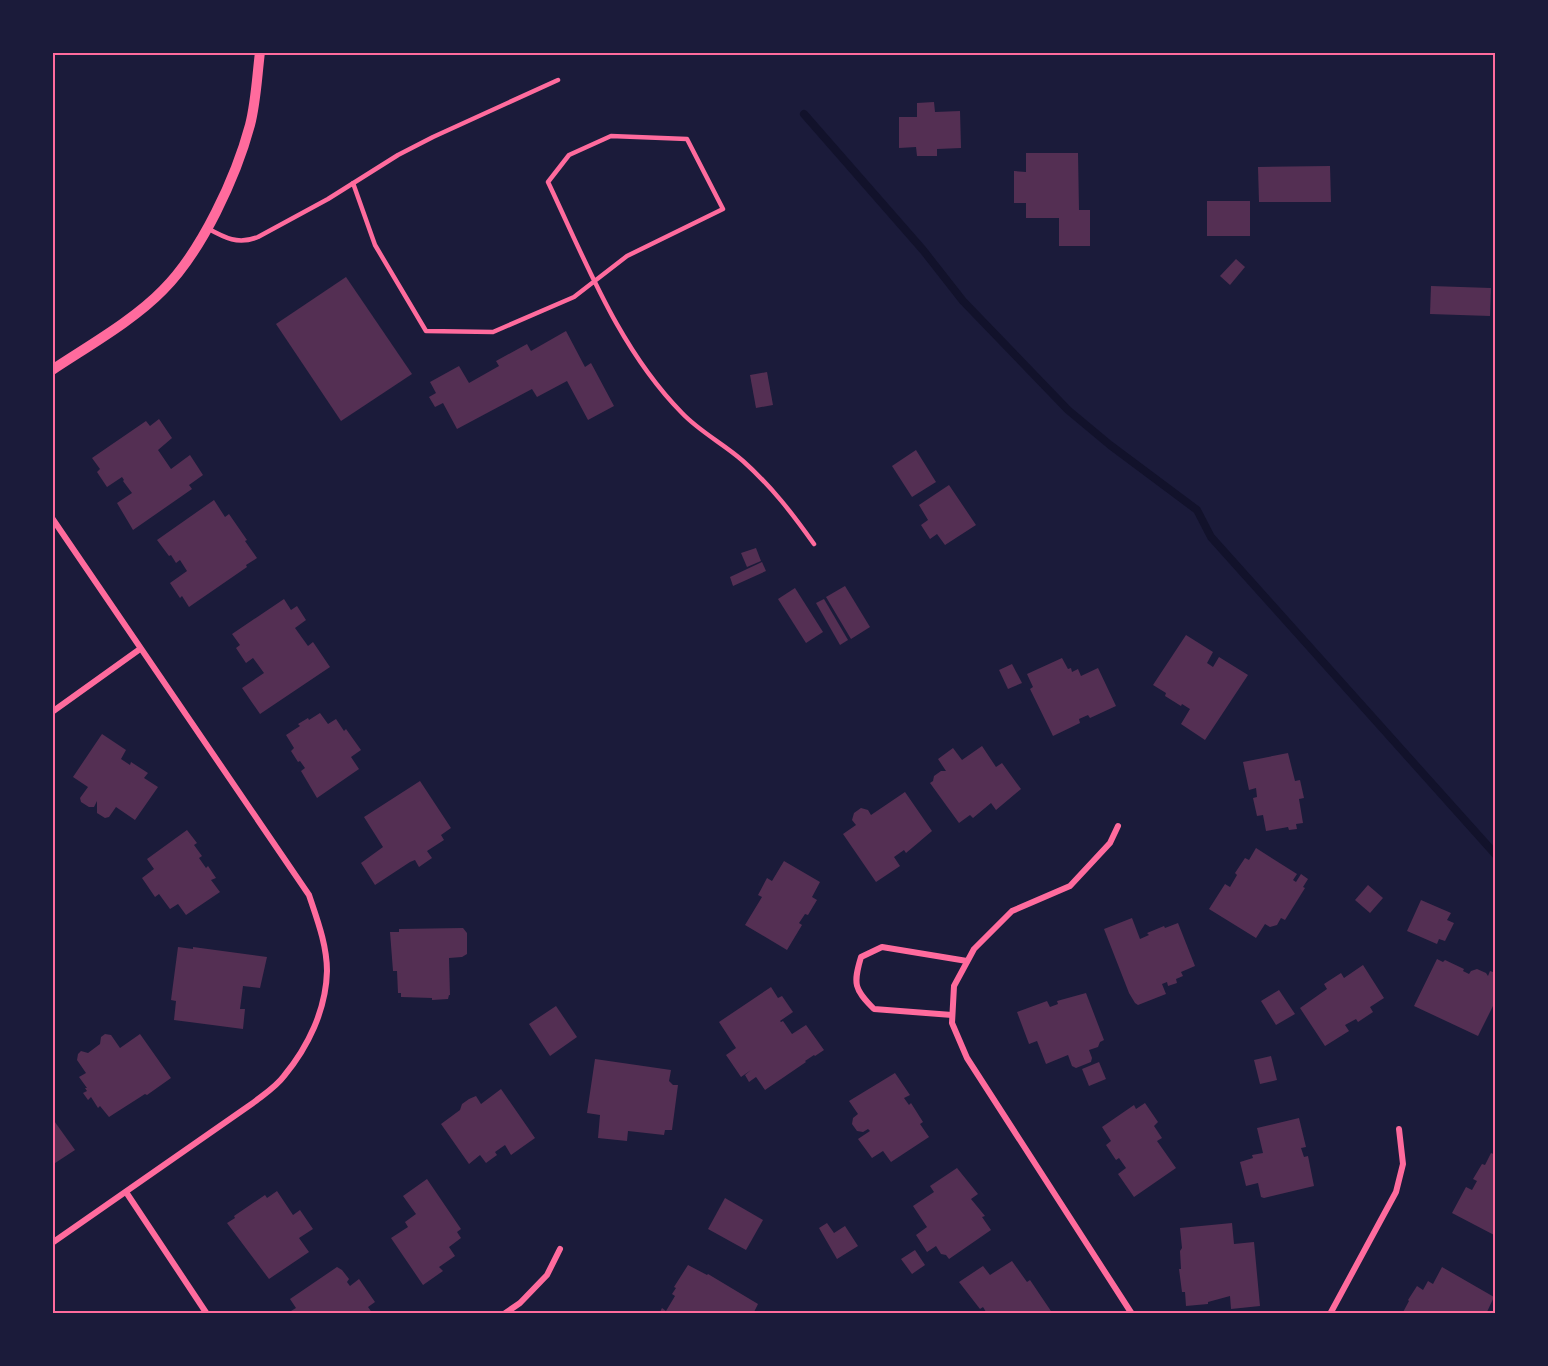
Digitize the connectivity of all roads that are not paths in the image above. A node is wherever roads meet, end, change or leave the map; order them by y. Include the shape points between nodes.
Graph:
1 (260, 52) edge
2 (558, 80) dead end
3 (353, 183) junction
4 (207, 228) junction
5 (595, 281) junction
6 (52, 370) edge
7 (52, 518) edge
8 (814, 544) dead end
9 (140, 649) junction
10 (52, 712) edge
11 (1118, 826) dead end
12 (967, 961) junction
13 (952, 1015) junction
14 (1399, 1129) dead end
15 (126, 1192) junction
16 (52, 1243) edge
17 (560, 1249) dead end
18 (207, 1314) edge
19 (504, 1314) edge
20 (1132, 1314) edge
21 (1330, 1314) edge

1 - 4 street via 250,123
2 - 3 lane via 432,137
3 - 4 lane via 249,240 231,241
3 - 5 lane via 375,245 426,331 493,332 574,297
4 - 6 street via 163,290
5 - 5 lane via 627,256 723,209 687,139 611,136 569,155 548,182
5 - 8 lane via 632,352 683,414 743,460 785,503
7 - 9 street
9 - 10 street
9 - 15 street via 309,895 322,932 327,971 321,1010 306,1046 283,1078
11 - 12 street via 1110,843 1070,886 1012,911
12 - 13 street via 954,986
12 - 13 street via 882,947 861,957 855,977 860,995 874,1009
13 - 20 street via 967,1058
14 - 21 street via 1403,1164 1396,1192
15 - 16 street
15 - 18 street
17 - 19 street via 547,1275

